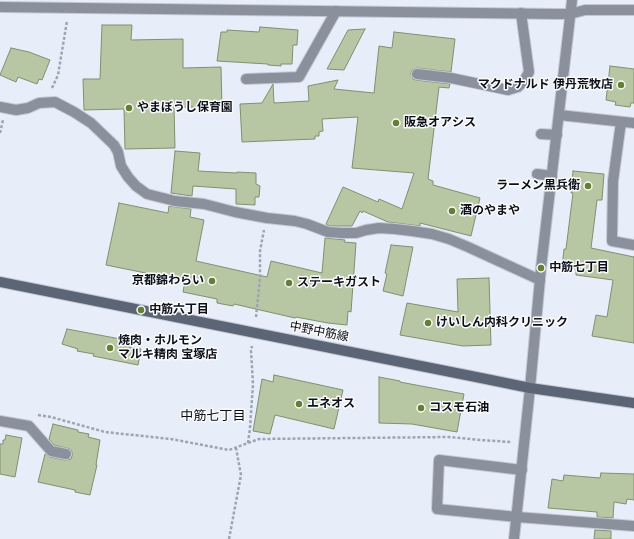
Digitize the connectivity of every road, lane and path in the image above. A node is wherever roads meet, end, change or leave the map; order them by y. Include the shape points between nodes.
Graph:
1 (572, 0) edge
2 (0, 7) edge
3 (70, 7) junction
4 (634, 10) edge
5 (336, 11) junction
6 (521, 13) junction
7 (570, 14) junction
8 (417, 74) dead end
9 (246, 79) dead end
10 (38, 103) junction
11 (0, 107) edge
12 (559, 115) junction
13 (621, 122) junction
14 (634, 123) edge
15 (541, 134) dead end
16 (557, 135) junction
17 (537, 174) dead end
18 (552, 176) junction
19 (267, 218) junction
20 (634, 245) edge
21 (540, 280) junction
22 (0, 282) edge
23 (256, 317) dead end
24 (252, 342) dead end
25 (530, 388) junction
26 (634, 403) edge
27 (36, 415) dead end
28 (0, 421) edge
29 (513, 442) dead end
30 (248, 443) junction
31 (236, 448) junction
32 (66, 454) dead end
33 (522, 470) junction
34 (517, 517) junction
35 (634, 526) edge
36 (229, 539) edge
37 (514, 539) edge

1 - 7 street
2 - 3 street
3 - 5 street
3 - 10 path via 58,75 52,90
4 - 7 street via 584,10
5 - 6 street
5 - 9 street via 300,77
6 - 7 street
6 - 8 street via 529,72 518,87 500,89 451,78
7 - 12 street
10 - 11 street via 16,110
10 - 19 street via 55,102 91,123 114,145 121,166 128,177 147,194
12 - 13 street
12 - 16 street
13 - 14 street
13 - 20 street via 613,181 612,241
15 - 16 street
16 - 18 street
17 - 18 street
18 - 21 street
19 - 21 street via 295,221 328,232 356,233 379,228 432,234 468,247
19 - 23 path via 260,251
21 - 25 street
22 - 25 main road, 中野中筋線
24 - 30 path via 254,384
25 - 26 main road, 中野中筋線
25 - 33 street
27 - 31 path via 105,432 171,439 229,450
28 - 32 street via 29,426 51,451
29 - 30 path via 449,437 259,439
30 - 31 path
31 - 36 path via 241,475
33 - 34 street
33 - 34 street via 438,460 437,509
34 - 35 street
34 - 37 street

